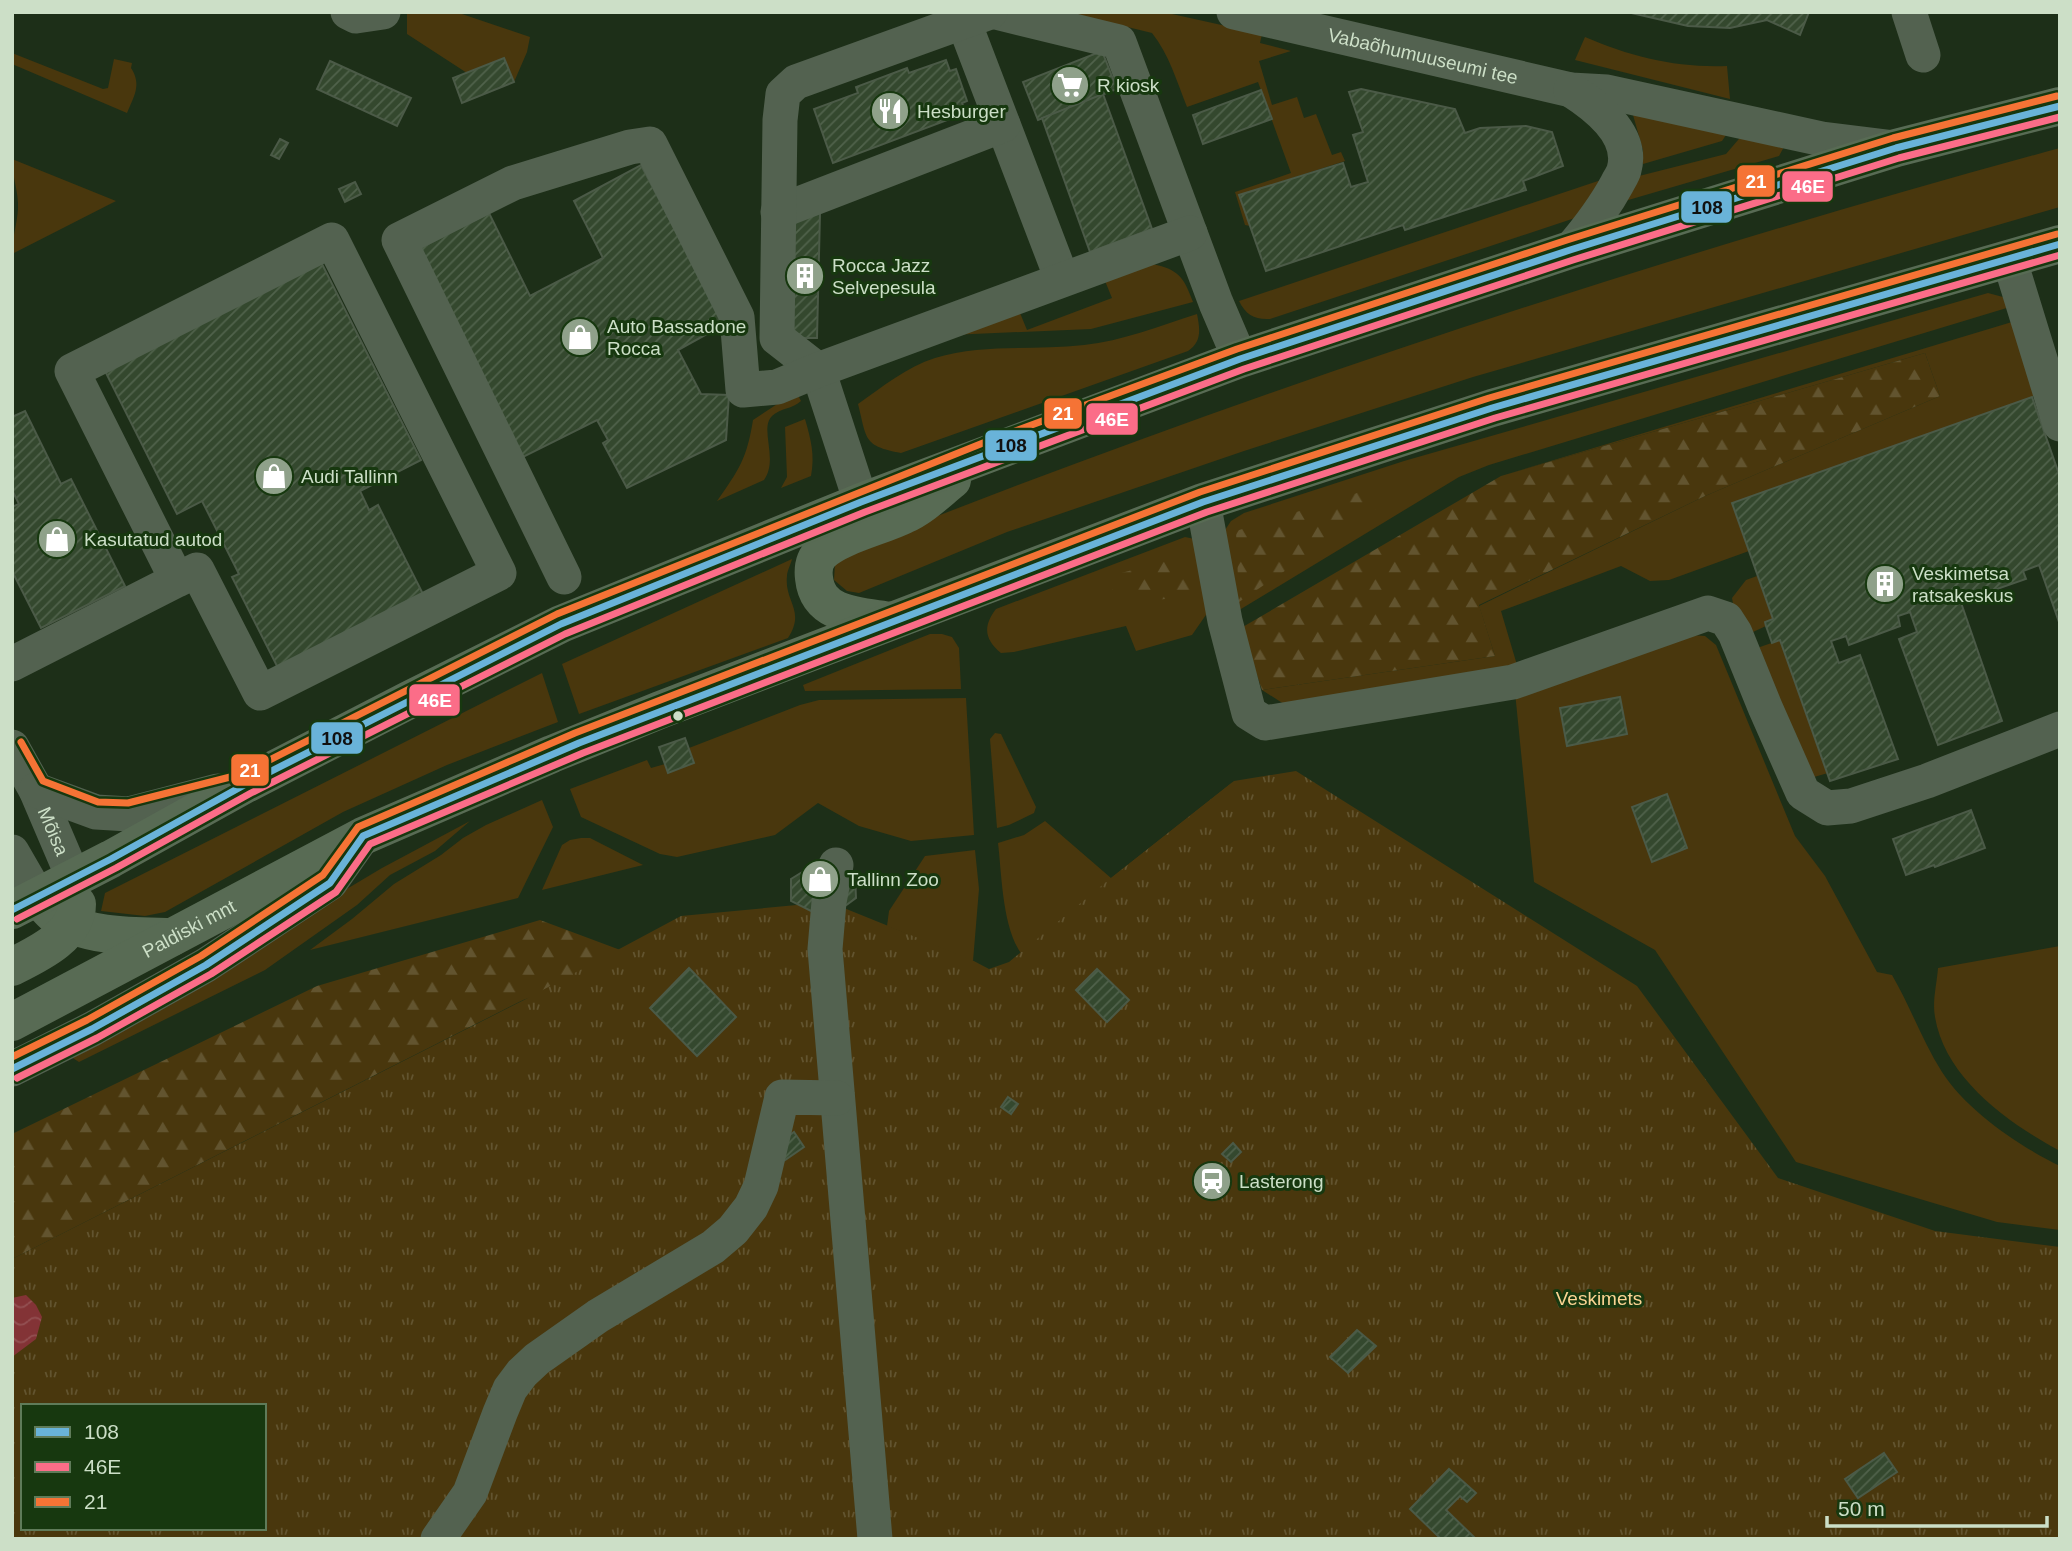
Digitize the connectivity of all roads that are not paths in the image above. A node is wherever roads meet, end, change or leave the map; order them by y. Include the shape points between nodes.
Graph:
1 (348, 12) edge
2 (383, 12) edge
3 (996, 12) edge
4 (1234, 12) edge
5 (1909, 12) edge
6 (971, 21) edge
7 (1923, 55) dead end
8 (1571, 90) junction
9 (2060, 106) edge
10 (1003, 125) junction
11 (1896, 148) junction
12 (778, 212) junction
13 (1190, 233) junction
14 (2060, 244) edge
15 (1570, 250) junction
16 (2008, 258) junction
17 (1062, 279) junction
18 (1240, 359) junction
19 (818, 370) junction
20 (2060, 424) edge
21 (986, 453) junction
22 (860, 502) junction
23 (1203, 502) junction
24 (564, 577) dead end
25 (177, 580) junction
26 (891, 621) junction
27 (12, 664) edge
28 (2060, 729) edge
29 (12, 747) edge
30 (246, 784) junction
31 (36, 790) junction
32 (363, 836) junction
33 (12, 852) edge
34 (836, 865) dead end
35 (74, 879) junction
36 (25, 904) edge
37 (73, 925) junction
38 (174, 937) junction
39 (12, 967) edge
40 (12, 1022) edge
41 (12, 1069) edge
42 (837, 1098) junction
43 (438, 1539) edge
44 (875, 1539) edge

1 - 2 street via 356,16
3 - 13 street via 1119,42
4 - 8 street, Vabaõhumuuseumi tee
5 - 7 street
6 - 10 street
6 - 12 street via 796,82 783,94
8 - 11 street via 1607,92 1822,139
8 - 15 street via 1594,104 1613,124 1623,147 1625,169 1603,209
9 - 11 main road
10 - 12 street
10 - 17 street
11 - 15 main road
12 - 19 street via 777,338
13 - 17 street
13 - 18 street
14 - 16 main road, Paldiski mnt
15 - 18 main road
16 - 20 street
16 - 23 main road, Paldiski mnt via 1492,408
17 - 19 street
18 - 21 main road
19 - 22 street
19 - 24 street via 777,387 743,390 737,317 650,144 513,183 399,240
21 - 22 main road
21 - 26 main road via 904,516 842,540 820,554 813,568 815,587 824,602 839,612
22 - 30 main road via 561,624
23 - 26 main road, Paldiski mnt
23 - 28 street via 1225,621 1249,713 1265,723 1513,682 1708,613 1726,619 1735,633 1803,793 1827,808 1851,806 1927,781
25 - 25 street via 72,371 332,240 499,573 260,693 197,570
25 - 27 street
26 - 32 main road, Paldiski mnt via 570,746
29 - 31 street, Mõisa
30 - 31 street via 129,814 96,812
30 - 35 main road
31 - 35 street, Mõisa
32 - 38 main road, Paldiski mnt
32 - 41 street, Paldiski mnt via 331,883 206,965
33 - 36 street
34 - 42 street via 825,949
35 - 36 main road
35 - 37 main road via 77,913
36 - 37 main road
37 - 38 main road via 129,936
37 - 39 main road
38 - 40 main road, Paldiski mnt
42 - 43 street via 782,1097 761,1186 733,1230 713,1247 597,1316 522,1373 510,1389 470,1493
42 - 44 street

